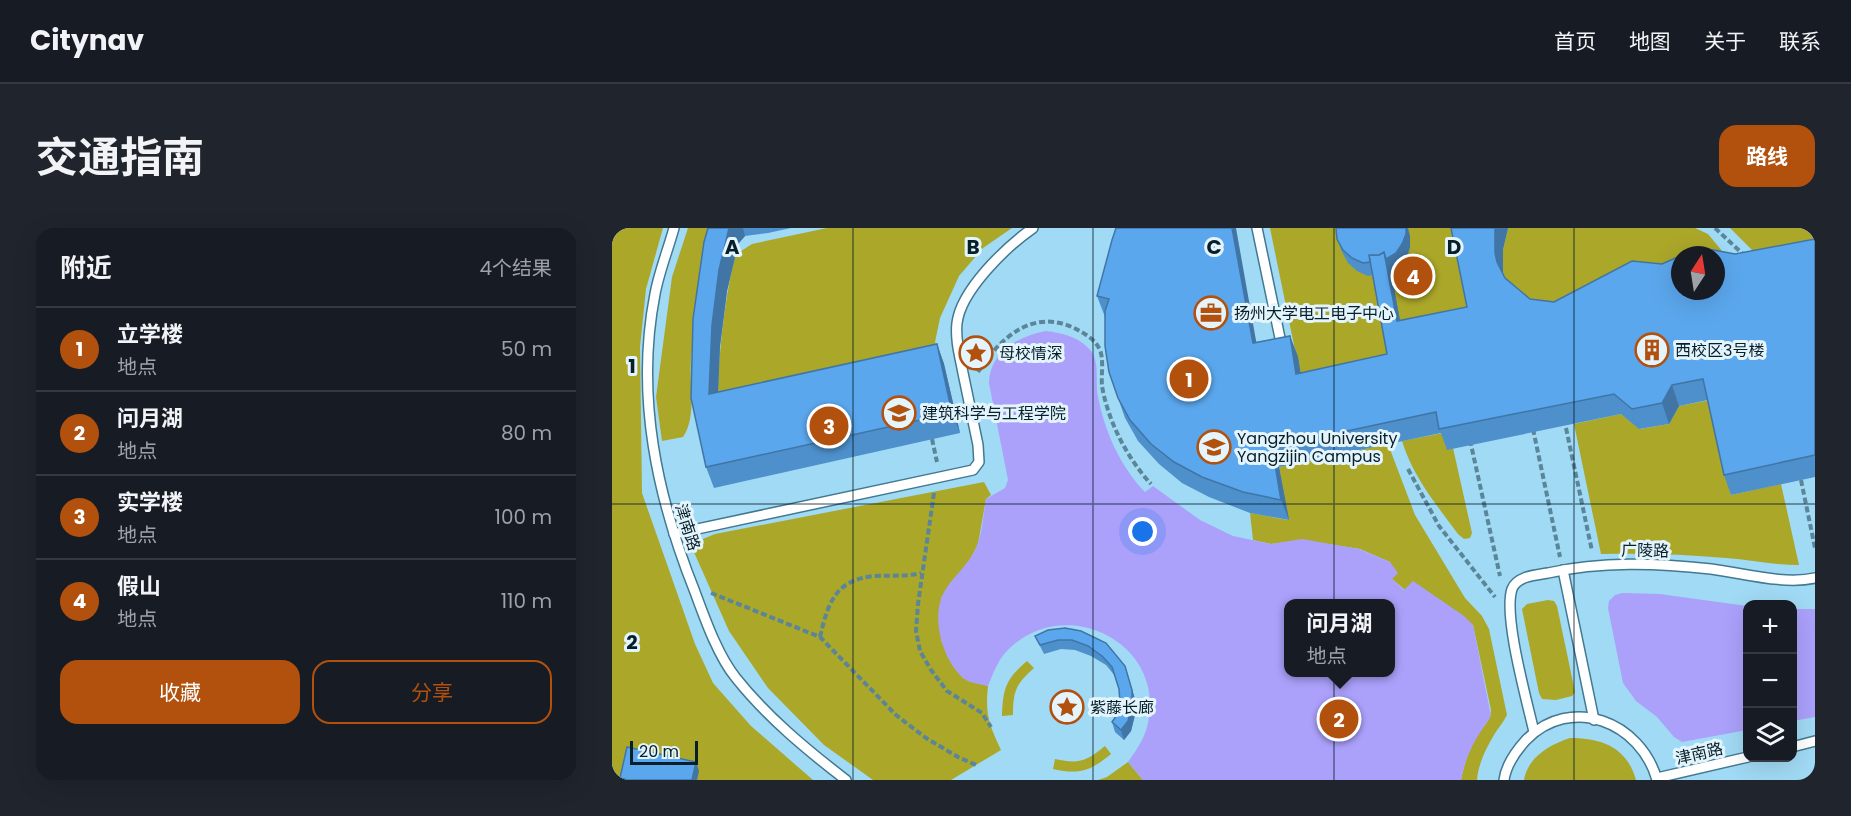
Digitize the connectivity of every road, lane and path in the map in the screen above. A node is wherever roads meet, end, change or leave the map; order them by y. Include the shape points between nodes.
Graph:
1 (674, 228) edge
2 (1033, 228) edge
3 (1257, 228) edge
4 (1715, 228) edge
5 (1751, 263) edge
6 (1280, 338) edge
7 (967, 391) junction
8 (1532, 422) edge
9 (1566, 428) edge
10 (1469, 434) edge
11 (932, 439) edge
12 (1408, 469) dead end
13 (936, 478) junction
14 (1801, 480) edge
15 (1151, 484) dead end
16 (674, 534) junction
17 (1815, 548) edge
18 (1595, 566) junction
19 (1563, 570) junction
20 (922, 573) junction
21 (1815, 578) edge
22 (1501, 579) dead end
23 (693, 588) junction
24 (1510, 621) junction
25 (820, 637) junction
26 (1594, 720) junction
27 (991, 727) dead end
28 (1534, 732) junction
29 (1815, 741) edge
30 (1797, 746) edge
31 (1743, 758) edge
32 (976, 765) dead end
33 (1657, 779) edge
34 (846, 780) edge
35 (1504, 780) edge

1 - 16 lane, 津南路 via 655,293 648,348 649,419 658,481
2 - 7 lane via 996,261 961,307 956,338
3 - 6 lane
4 - 5 path
7 - 13 lane via 980,462 974,470
7 - 15 path via 995,348 1015,331 1044,322 1072,327 1088,336 1101,352 1102,386 1114,426
8 - 19 path
9 - 18 path
10 - 22 path
11 - 13 path
12 - 24 path via 1439,526
13 - 16 lane
13 - 20 path
14 - 17 path
16 - 23 lane, 津南路
18 - 19 lane, 广陵路
18 - 21 lane, 广陵路 via 1666,565 1775,579
19 - 24 lane, 广陵路 via 1528,577 1514,585
19 - 26 lane
20 - 25 path via 907,577 875,576 844,585 826,613
20 - 27 path via 916,631 920,651 947,691 982,713
23 - 25 path
23 - 34 lane, 津南路 via 735,677 776,722
24 - 28 lane
25 - 32 path via 896,715 926,738
26 - 28 lane, 津南路 via 1583,717 1557,721
26 - 33 lane, 津南路 via 1608,722 1631,735 1647,754
28 - 35 lane, 津南路 via 1516,750
29 - 30 lane
31 - 33 lane, 津南路

